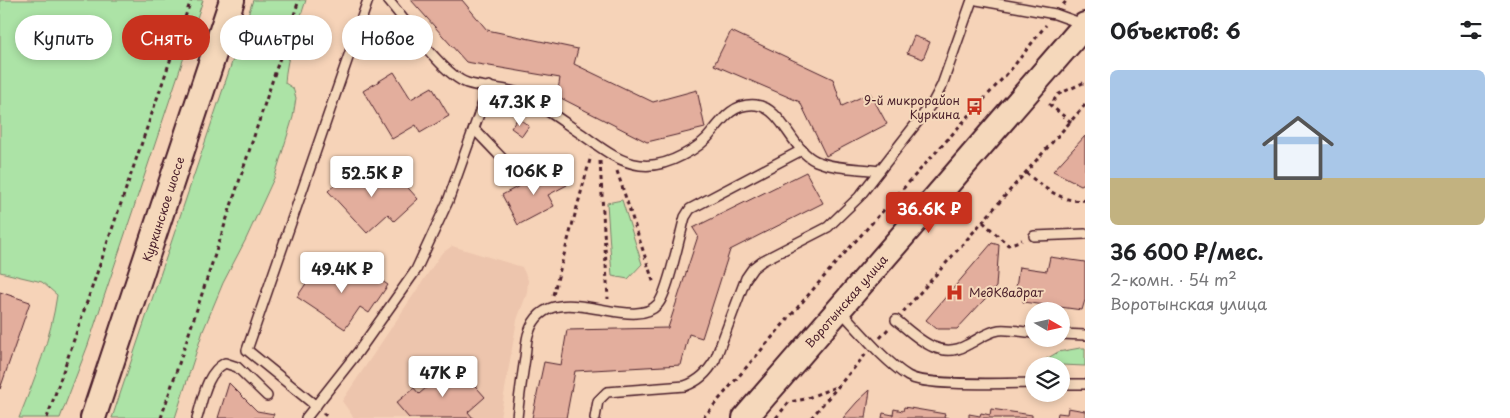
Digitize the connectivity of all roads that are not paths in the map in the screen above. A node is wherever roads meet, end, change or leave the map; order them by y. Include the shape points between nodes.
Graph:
1 (232, 0) edge
2 (368, 0) edge
3 (388, 0) edge
4 (972, 0) edge
5 (977, 0) edge
6 (1085, 25) edge
7 (489, 86) junction
8 (474, 129) junction
9 (802, 150) junction
10 (879, 171) junction
11 (519, 176) dead end
12 (1085, 234) edge
13 (1034, 236) road end
14 (839, 309) junction
15 (896, 320) road end
16 (1025, 332) edge
17 (1070, 334) edge
18 (1085, 335) edge
19 (1025, 383) edge
20 (1070, 384) edge
21 (1085, 384) edge
22 (266, 396) dead end
23 (316, 406) junction
24 (93, 418) edge
25 (197, 418) edge
26 (306, 418) edge
27 (516, 418) edge
28 (595, 418) edge
29 (745, 418) edge

1 - 24 street, Куркинское шоссе
2 - 23 lane via 247,350
3 - 7 lane via 446,70 467,82
4 - 10 lane via 933,102
5 - 6 lane via 1055,14
6 - 14 street, Воротынская улица
7 - 8 lane
7 - 9 lane via 524,95 612,156 639,165 672,161 691,151 707,139 727,114 740,106 757,105 770,112
8 - 11 lane
8 - 23 lane via 448,201 416,270
9 - 10 lane via 814,160 832,165
9 - 27 lane via 690,208 657,306 642,312 627,312 567,304 550,307 538,315 529,332
10 - 28 lane via 828,227 753,268 746,278 715,360 696,382 685,386 607,392 598,401
12 - 13 lane
14 - 19 lane via 908,376 921,381
14 - 29 street, Воротынская улица
15 - 16 lane via 920,340 943,351 955,350 999,330
17 - 18 lane
20 - 21 lane
22 - 25 lane via 237,367 225,363 212,374
23 - 26 lane

